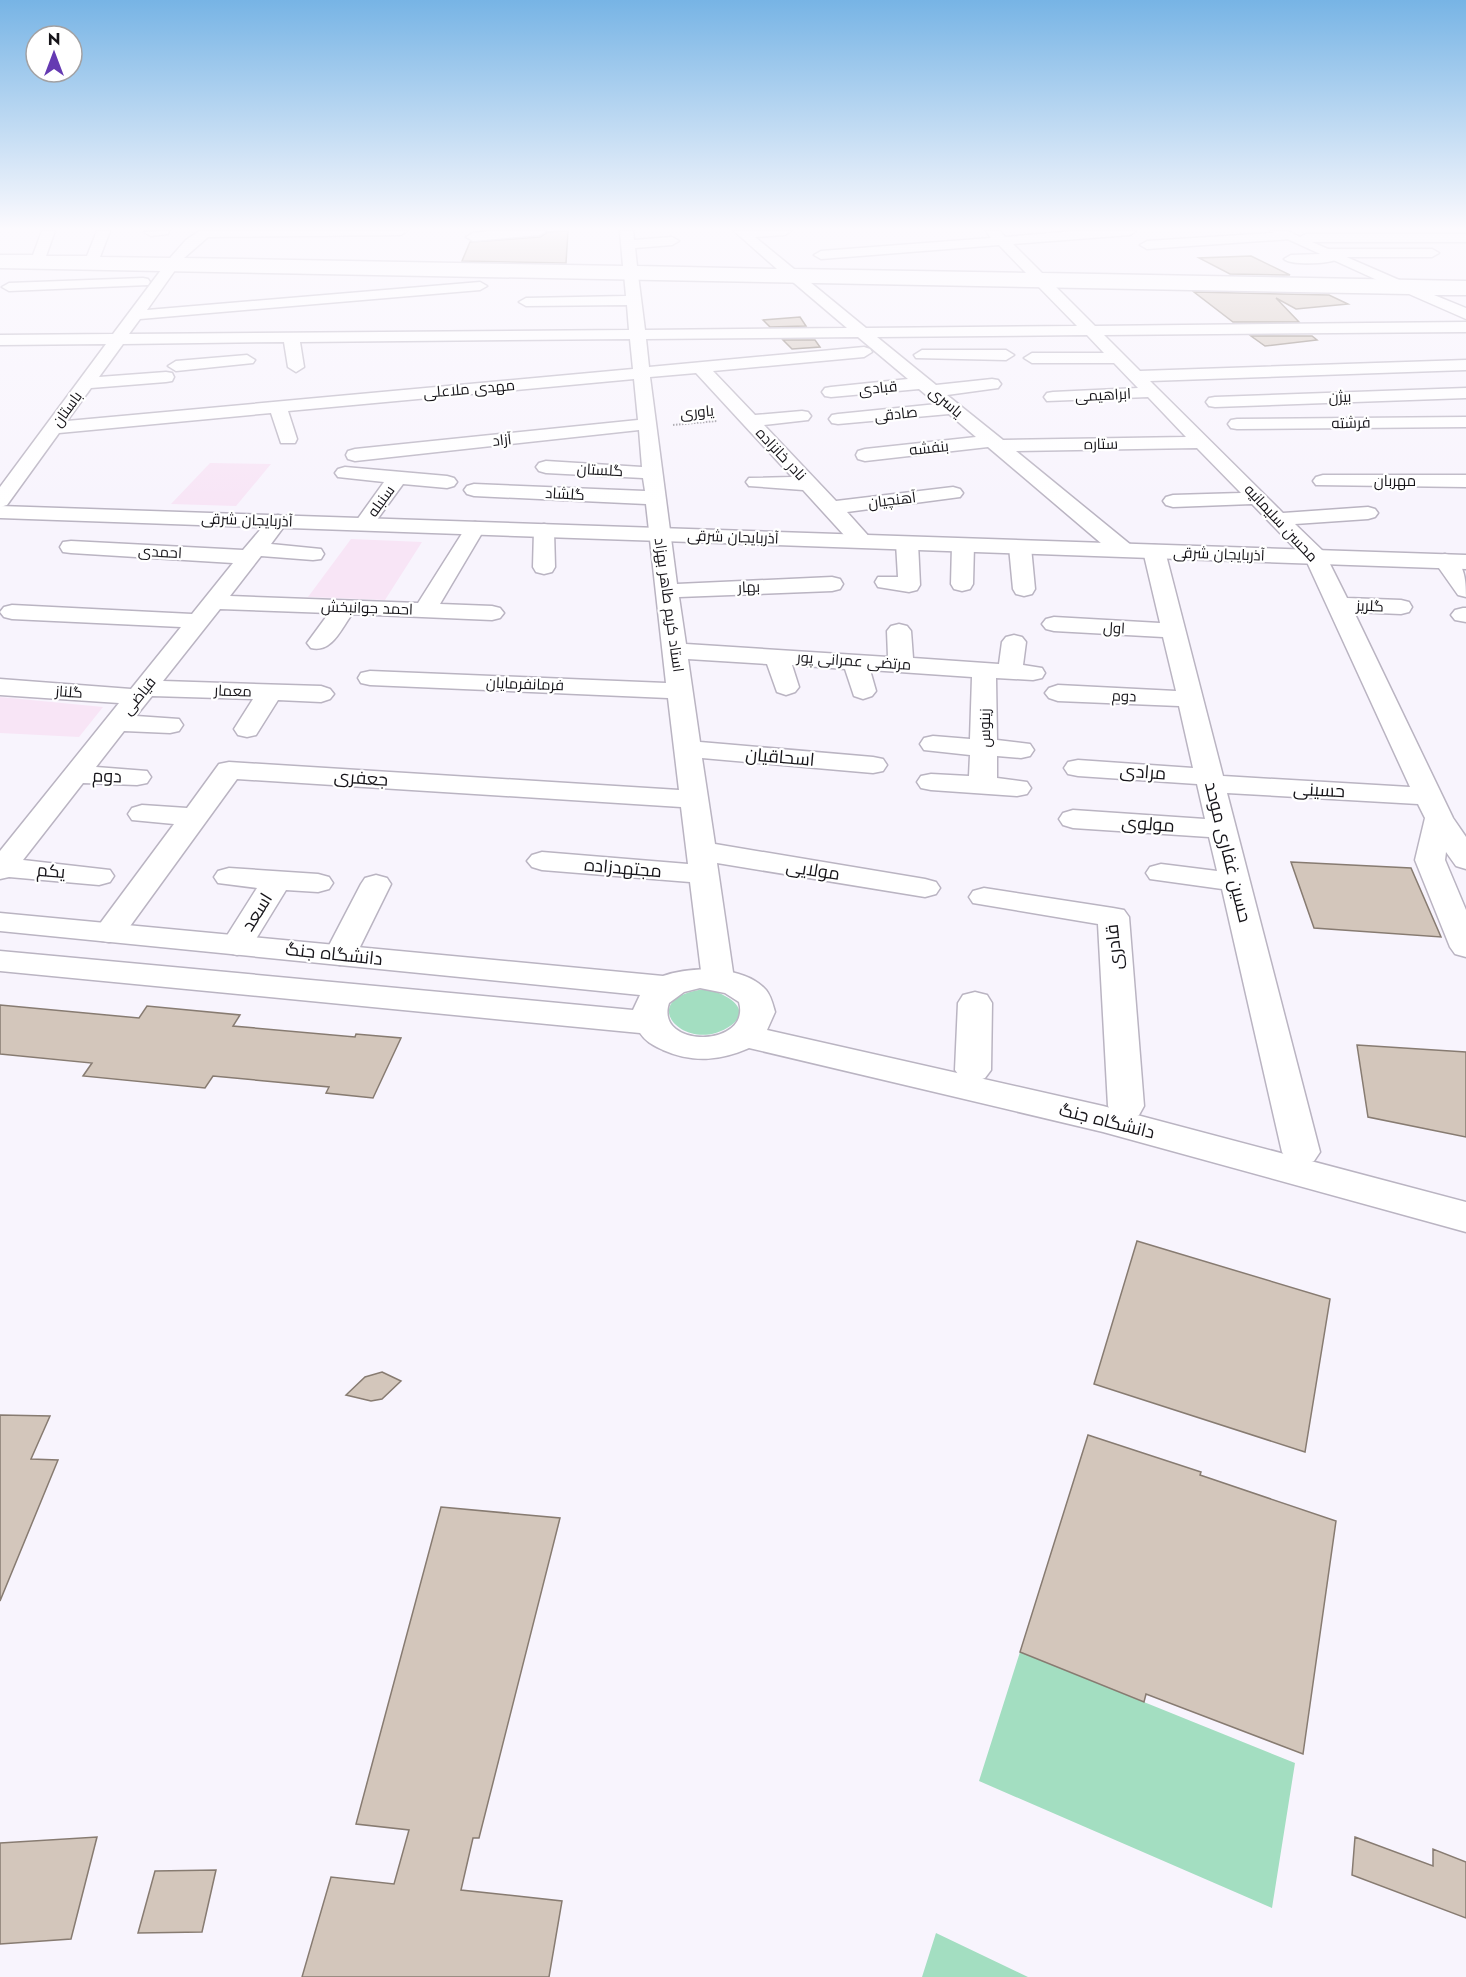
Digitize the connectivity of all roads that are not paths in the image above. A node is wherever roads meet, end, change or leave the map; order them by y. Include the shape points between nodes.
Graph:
1 (129, 323) edge
2 (304, 323) edge
3 (638, 323) edge
4 (855, 323) edge
5 (929, 323) edge
6 (1085, 323) edge
7 (1432, 327) junction
8 (1466, 327) edge
9 (1092, 330) junction
10 (1169, 330) junction
11 (863, 332) junction
12 (940, 332) junction
13 (639, 334) junction
14 (299, 337) junction
15 (368, 337) junction
16 (212, 338) junction
17 (118, 339) junction
18 (0, 340) edge
19 (1458, 344) dead end
20 (1200, 346) dead end
21 (887, 352) junction
22 (373, 353) dead end
23 (1006, 355) dead end
24 (1032, 358) dead end
25 (1119, 358) junction
26 (782, 359) junction
27 (247, 360) dead end
28 (1466, 365) edge
29 (213, 367) junction
30 (296, 367) dead end
31 (492, 367) dead end
32 (700, 367) junction
33 (451, 371) dead end
34 (796, 372) dead end
35 (643, 373) junction
36 (1137, 376) junction
37 (86, 383) junction
38 (992, 384) dead end
39 (505, 386) junction
40 (928, 387) junction
41 (462, 390) junction
42 (820, 390) dead end
43 (1153, 392) junction
44 (1466, 393) edge
45 (408, 395) junction
46 (1053, 397) dead end
47 (330, 402) junction
48 (984, 402) dead end
49 (1215, 402) dead end
50 (951, 406) junction
51 (278, 407) junction
52 (415, 413) dead end
53 (750, 413) junction
54 (802, 416) dead end
55 (838, 419) dead end
56 (336, 421) dead end
57 (1466, 422) edge
58 (1237, 424) dead end
59 (648, 426) junction
60 (53, 428) junction
61 (288, 439) dead end
62 (1202, 442) junction
63 (996, 443) junction
64 (355, 455) dead end
65 (865, 455) dead end
66 (546, 467) dead end
67 (345, 473) dead end
68 (653, 473) junction
69 (397, 478) junction
70 (1323, 481) dead end
71 (1466, 481) edge
72 (447, 482) dead end
73 (756, 482) dead end
74 (809, 484) junction
75 (474, 490) dead end
76 (953, 492) dead end
77 (656, 498) junction
78 (1258, 498) junction
79 (0, 501) edge
80 (1173, 501) dead end
81 (831, 508) junction
82 (0, 512) edge
83 (1368, 513) dead end
84 (1279, 519) junction
85 (278, 521) junction
86 (364, 524) junction
87 (475, 528) junction
88 (544, 530) junction
89 (660, 534) junction
90 (862, 541) junction
91 (907, 543) junction
92 (963, 545) junction
93 (70, 547) dead end
94 (1020, 547) junction
95 (1124, 550) junction
96 (1154, 551) junction
97 (253, 553) junction
98 (313, 554) dead end
99 (1316, 557) junction
100 (1456, 562) edge
101 (544, 567) dead end
102 (886, 582) dead end
103 (832, 584) dead end
104 (962, 584) dead end
105 (1024, 589) dead end
106 (1466, 590) edge
107 (667, 591) junction
108 (1339, 605) junction
109 (346, 607) junction
110 (1401, 607) dead end
111 (424, 610) junction
112 (12, 612) dead end
113 (206, 612) junction
114 (492, 613) dead end
115 (1054, 624) dead end
116 (899, 631) dead end
117 (1174, 631) junction
118 (1014, 642) dead end
119 (319, 643) dead end
120 (675, 651) junction
121 (777, 656) junction
122 (855, 661) junction
123 (901, 664) junction
124 (984, 669) junction
125 (370, 678) dead end
126 (0, 687) edge
127 (786, 687) dead end
128 (680, 691) junction
129 (862, 691) dead end
130 (142, 692) junction
131 (270, 692) junction
132 (1059, 693) dead end
133 (321, 694) dead end
134 (1190, 699) junction
135 (117, 723) junction
136 (170, 725) dead end
137 (247, 729) dead end
138 (933, 744) dead end
139 (985, 747) junction
140 (688, 749) junction
141 (1021, 750) dead end
142 (873, 765) dead end
143 (1078, 768) dead end
144 (76, 775) junction
145 (137, 777) dead end
146 (1210, 780) junction
147 (931, 782) dead end
148 (983, 786) junction
149 (1017, 788) dead end
150 (694, 799) junction
151 (1444, 811) edge
152 (142, 814) dead end
153 (195, 817) junction
154 (1073, 819) dead end
155 (1222, 829) junction
156 (1466, 860) edge
157 (542, 861) dead end
158 (703, 863) junction
159 (1, 868) edge
160 (1161, 873) dead end
161 (99, 876) dead end
162 (229, 876) dead end
163 (278, 880) junction
164 (1235, 882) junction
165 (318, 883) dead end
166 (376, 884) dead end
167 (925, 888) dead end
168 (984, 897) dead end
169 (0, 922) edge
170 (109, 933) junction
171 (237, 945) junction
172 (1466, 946) edge
173 (340, 955) junction
174 (0, 961) edge
175 (718, 979) junction
176 (667, 987) junction
177 (975, 1003) dead end
178 (650, 1023) junction
179 (751, 1029) junction
180 (973, 1070) junction
181 (1126, 1106) junction
182 (1301, 1152) junction
183 (1466, 1197) edge
184 (1466, 1217) edge

1 - 17 street, باستان
2 - 14 street
3 - 13 street, استاد کریم طاهر بهزاد
4 - 11 street, یاسری
5 - 12 street
6 - 9 street, محسن سلیمانیه
7 - 8 street
7 - 10 street
7 - 19 street
9 - 10 street
9 - 12 street
9 - 25 street, محسن سلیمانیه
10 - 20 street
11 - 12 street
11 - 13 street
11 - 21 street, یاسری
13 - 15 street
13 - 35 street, استاد کریم طاهر بهزاد
14 - 15 street
14 - 16 street
14 - 30 street
15 - 22 street
16 - 17 street
16 - 29 street
17 - 18 street
17 - 37 street, باستان
21 - 23 street, مهدی ملاعلی
21 - 26 street, مهدی ملاعلی
21 - 40 street, یاسری
24 - 25 street
25 - 36 street, محسن سلیمانیه
26 - 32 street, مهدی ملاعلی
26 - 34 street
27 - 29 street
28 - 36 street
29 - 37 street
31 - 39 street
32 - 35 street, مهدی ملاعلی
32 - 53 street, نادر خانزاده via 733,403
33 - 41 street
35 - 39 street, مهدی ملاعلی
35 - 59 street, استاد کریم طاهر بهزاد
36 - 43 street, محسن سلیمانیه
37 - 60 street, باستان
38 - 40 street, قبادی
39 - 41 street, مهدی ملاعلی
40 - 42 street, قبادی
40 - 50 street, یاسری
41 - 45 street, مهدی ملاعلی
43 - 46 street, ابراهیمی
43 - 62 street, محسن سلیمانیه
44 - 49 street, بیژن
45 - 47 street, مهدی ملاعلی via 379,390
45 - 52 street
47 - 51 street, مهدی ملاعلی
47 - 56 street
48 - 50 street, صادقی
50 - 55 street, صادقی
50 - 63 street, یاسری
51 - 60 street, مهدی ملاعلی
51 - 61 street
53 - 54 street
53 - 74 street, نادر خانزاده
57 - 58 street, فرشته
59 - 64 street, آزاد via 391,446
59 - 68 street, استاد کریم طاهر بهزاد
60 - 79 street, باستان
62 - 63 street, ستاره
62 - 78 street, محسن سلیمانیه
63 - 65 street, بنفشه
63 - 95 street, یاسری
66 - 68 street, گلستان
67 - 69 street
68 - 77 street, استاد کریم طاهر بهزاد
69 - 72 street
69 - 86 street, سنبله
70 - 71 street, مهربان
73 - 74 street
74 - 81 street, نادر خانزاده
75 - 77 street, گلشاد
76 - 81 street, آهنچیان
77 - 89 street, استاد کریم طاهر بهزاد
78 - 80 street
78 - 84 street, محسن سلیمانیه
81 - 90 street, نادر خانزاده
82 - 85 street, آذربایجان شرقی
83 - 84 street
84 - 99 street, محسن سلیمانیه
85 - 86 street, آذربایجان شرقی
85 - 97 street, فیاضی
86 - 87 street, آذربایجان شرقی
87 - 88 street, آذربایجان شرقی
87 - 111 street, احمد جوانبخش
88 - 89 street, آذربایجان شرقی
88 - 101 street
89 - 90 street, آذربایجان شرقی
89 - 107 street, استاد کریم طاهر بهزاد
90 - 91 street, آذربایجان شرقی
91 - 92 street, آذربایجان شرقی
91 - 102 street via 909,585
92 - 94 street, آذربایجان شرقی
92 - 104 street
93 - 97 street, احمدی
94 - 95 street, آذربایجان شرقی
94 - 105 street
95 - 96 street, آذربایجان شرقی
96 - 99 street, آذربایجان شرقی
96 - 117 street, حسین غفاری موحد
97 - 98 street, احمدی
97 - 113 street, فیاضی
99 - 100 street, آذربایجان شرقی
99 - 108 street, محسن سلیمانیه
100 - 106 street
103 - 107 street, بهار
107 - 120 street, استاد کریم طاهر بهزاد
108 - 110 street, گلریز
108 - 151 street, محسن سلیمانیه
109 - 111 street, احمد جوانبخش
109 - 113 street, احمد جوانبخش
109 - 119 street
111 - 114 street
112 - 113 street, احمد جوانبخش
113 - 130 street, فیاضی
115 - 117 street, اول
116 - 123 street
117 - 134 street, حسین غفاری موحد
118 - 124 street, مرتضی عمرانی پور via 1021,672
120 - 121 street, مرتضی عمرانی پور
120 - 128 street, استاد کریم طاهر بهزاد
121 - 122 street, مرتضی عمرانی پور
121 - 127 street
122 - 123 street, مرتضی عمرانی پور
122 - 129 street
123 - 124 street, مرتضی عمرانی پور
124 - 139 street, زینوس
125 - 128 street, فرمانفرمایان
126 - 130 street, گلناز
128 - 140 street, استاد کریم طاهر بهزاد
130 - 131 street, معمار
130 - 135 street, فیاضی
131 - 133 street, معمار
131 - 137 street
132 - 134 street, دوم
134 - 146 street, حسین غفاری موحد
135 - 136 street
135 - 144 street, فیاضی
138 - 139 street
139 - 141 street
139 - 148 street, زینوس
140 - 142 street, اسحاقیان
140 - 150 street, استاد کریم طاهر بهزاد
143 - 146 street, مرادی
144 - 145 street, دوم
144 - 159 street, فیاضی
146 - 151 street, حسینی
146 - 155 street, حسین غفاری موحد
147 - 148 street
148 - 149 street
150 - 153 street, جعفری via 229,770
150 - 158 street, استاد کریم طاهر بهزاد
151 - 156 street, محسن سلیمانیه
151 - 172 street via 1430,860
152 - 153 street
153 - 170 street, جعفری
154 - 155 street, مولوی
155 - 164 street, حسین غفاری موحد
157 - 158 street, مجتهدزاده
158 - 167 street, مولایی
158 - 175 street, استاد کریم طاهر بهزاد
159 - 161 street, یکم
160 - 164 street
162 - 163 street
163 - 165 street
163 - 171 street, اسعد
164 - 182 street, حسین غفاری موحد
166 - 173 street
168 - 181 street, قادری via 1113,917
169 - 170 street, دانشگاه جنگ
170 - 171 street, دانشگاه جنگ
171 - 173 street, دانشگاه جنگ
173 - 176 street, دانشگاه جنگ
174 - 178 street
175 - 176 street via 683,980
175 - 179 street via 747,990 756,1000 759,1011
176 - 178 street via 651,1003
177 - 180 street
178 - 179 street via 669,1041 692,1047 732,1043
179 - 180 street, دانشگاه جنگ
179 - 184 street, دانشگاه جنگ
180 - 181 street, دانشگاه جنگ
181 - 182 street, دانشگاه جنگ
182 - 183 street, دانشگاه جنگ

